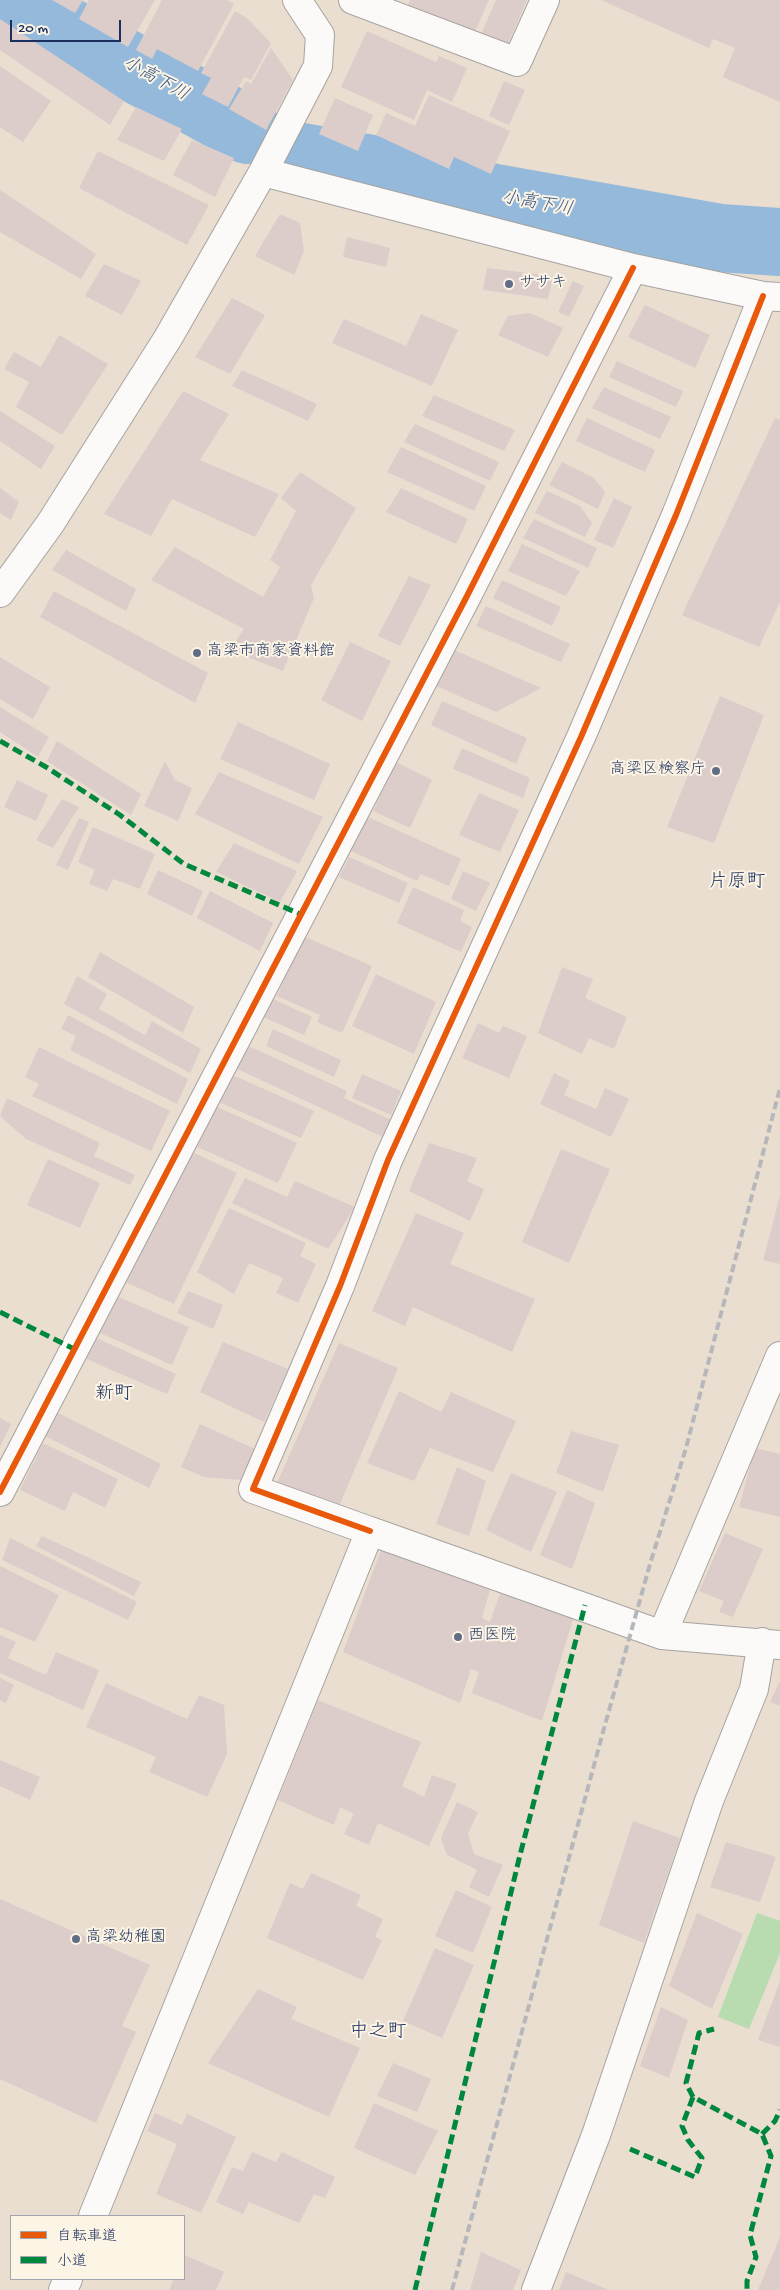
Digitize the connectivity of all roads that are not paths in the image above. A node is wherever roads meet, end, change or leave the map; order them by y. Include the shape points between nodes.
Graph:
1 (297, 0) edge
2 (353, 0) edge
3 (545, 0) edge
4 (263, 172) junction
5 (633, 268) junction
6 (772, 296) edge
7 (0, 593) edge
8 (780, 1356) edge
9 (0, 1492) edge
10 (370, 1531) junction
11 (662, 1634) junction
12 (771, 1644) edge
13 (93, 2215) edge
14 (536, 2290) edge

1 - 4 street via 320,35 318,66
2 - 3 street via 516,62
4 - 5 street
4 - 7 street via 168,338 50,524
5 - 6 street
5 - 9 street
6 - 10 street via 581,737 388,1160 340,1286 253,1489
8 - 11 street
10 - 11 street
10 - 13 street
11 - 12 street
12 - 14 street via 709,1801 596,2135

